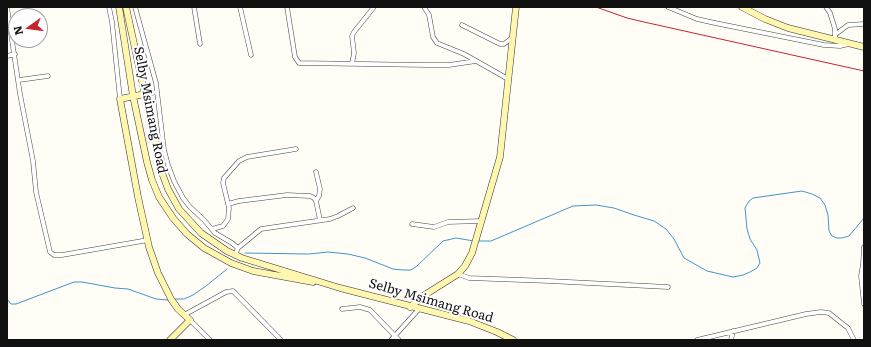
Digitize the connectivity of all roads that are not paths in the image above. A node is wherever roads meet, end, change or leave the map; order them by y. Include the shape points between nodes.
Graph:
1 (7, 7) edge
2 (109, 7) edge
3 (119, 7) edge
4 (126, 7) edge
5 (135, 7) edge
6 (194, 7) edge
7 (240, 7) edge
8 (287, 7) edge
9 (374, 7) edge
10 (424, 7) edge
11 (516, 7) edge
12 (668, 7) edge
13 (742, 7) edge
14 (826, 7) edge
15 (864, 24) edge
16 (462, 25) dead end
17 (835, 37) junction
18 (512, 38) junction
19 (200, 44) dead end
20 (851, 44) junction
21 (864, 47) edge
22 (15, 54) junction
23 (251, 55) dead end
24 (7, 56) edge
25 (476, 61) junction
26 (352, 64) junction
27 (48, 76) dead end
28 (508, 79) junction
29 (19, 80) junction
30 (157, 92) junction
31 (145, 94) junction
32 (133, 96) junction
33 (120, 99) junction
34 (296, 149) dead end
35 (316, 172) dead end
36 (316, 201) junction
37 (228, 204) junction
38 (354, 208) dead end
39 (320, 220) junction
40 (412, 224) dead end
41 (480, 224) junction
42 (212, 229) junction
43 (148, 240) junction
44 (864, 247) edge
45 (238, 248) junction
46 (235, 255) junction
47 (458, 274) junction
48 (340, 288) junction
49 (668, 288) dead end
50 (864, 304) edge
51 (410, 307) junction
52 (342, 308) dead end
53 (419, 309) junction
54 (184, 315) junction
55 (190, 320) junction
56 (733, 331) junction
57 (395, 336) junction
58 (170, 340) edge
59 (210, 340) edge
60 (281, 340) edge
61 (391, 340) edge
62 (399, 340) edge
63 (513, 340) edge
64 (697, 340) edge
65 (731, 340) edge
66 (854, 340) edge

1 - 22 street
2 - 33 street
3 - 32 main road, Selby Msimang Road
4 - 31 main road, Selby Msimang Road
5 - 30 street
6 - 19 street
7 - 23 street
8 - 26 street via 297,62
9 - 26 street via 352,36
10 - 25 street via 435,41
11 - 18 main road
12 - 20 street via 697,19 783,37 824,45
13 - 17 main road via 774,23 811,34
14 - 17 street via 833,20
15 - 17 street via 848,25
16 - 18 street via 500,44
17 - 20 main road
18 - 28 main road
20 - 21 main road
22 - 24 street
22 - 29 street
25 - 26 street via 449,64
25 - 28 street
27 - 29 street
28 - 41 main road via 500,157
29 - 43 street via 36,192 51,254 62,255
30 - 31 street
30 - 42 street via 164,150 174,181 186,203
31 - 32 main road
31 - 46 main road, Selby Msimang Road via 162,173 173,199 185,217 201,233
32 - 33 main road
32 - 48 main road, Selby Msimang Road via 152,180 159,197 187,234 204,248 240,267
33 - 43 main road
34 - 37 street via 246,157 239,161 224,178
35 - 36 street via 320,188
36 - 37 street via 310,196 296,194
36 - 39 street
37 - 42 street via 227,222
38 - 39 street via 338,216
39 - 45 street via 262,230
40 - 41 street via 434,227 448,222
41 - 47 main road via 472,253
42 - 45 street
43 - 54 main road via 166,291
44 - 50 street via 861,276
45 - 46 street
46 - 48 main road, Selby Msimang Road
47 - 49 street via 469,278
47 - 51 main road via 422,296
48 - 51 main road, Selby Msimang Road
51 - 53 main road, Selby Msimang Road
52 - 57 street via 360,307 370,310
53 - 57 street
53 - 63 main road, Selby Msimang Road via 469,321
54 - 55 main road
54 - 60 street via 226,292 233,291
55 - 58 main road
55 - 59 street
56 - 64 street
56 - 65 street
56 - 66 street via 821,312 839,320 848,328
57 - 61 street
57 - 62 street

